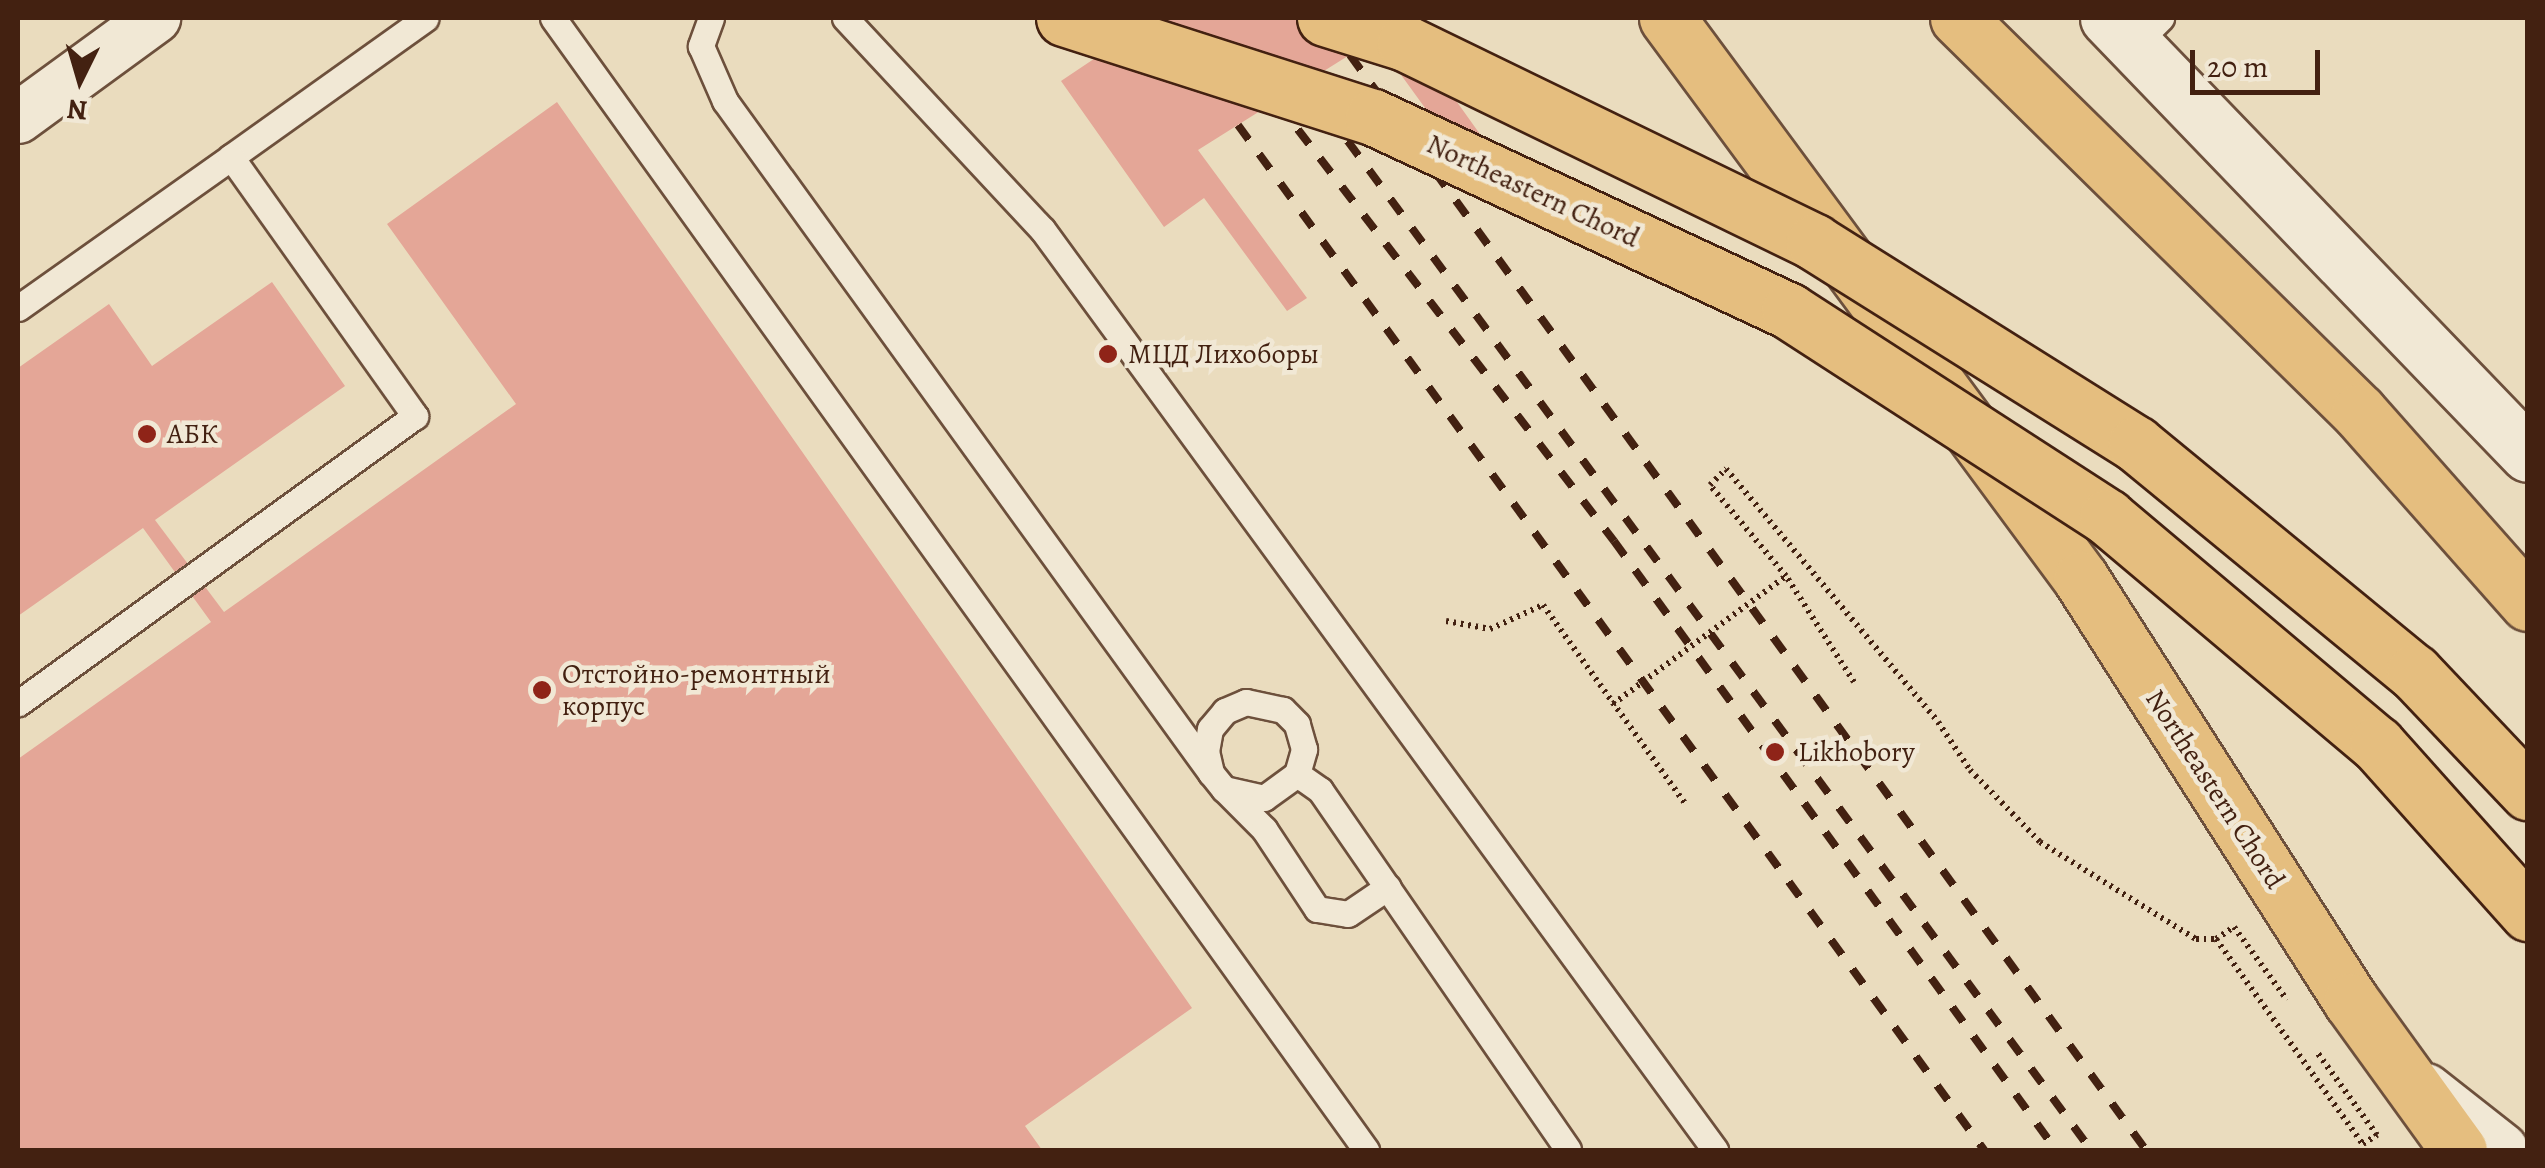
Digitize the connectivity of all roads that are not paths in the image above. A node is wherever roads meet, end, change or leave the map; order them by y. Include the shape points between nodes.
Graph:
1 (155, 18) edge
2 (426, 18) edge
3 (553, 18) edge
4 (711, 18) edge
5 (844, 18) edge
6 (1064, 18) edge
7 (1325, 18) edge
8 (1667, 18) edge
9 (1958, 18) edge
10 (2135, 26) edge
11 (18, 118) edge
12 (230, 157) junction
13 (18, 308) edge
14 (2528, 454) edge
15 (2528, 603) edge
16 (18, 703) edge
17 (1298, 774) junction
18 (1218, 781) junction
19 (2528, 792) edge
20 (1388, 887) junction
21 (2528, 913) edge
22 (2403, 1073) junction
23 (1366, 1150) edge
24 (1568, 1150) edge
25 (1715, 1150) edge
26 (2458, 1150) edge
27 (2500, 1150) edge

1 - 11 street
2 - 12 lane
3 - 23 lane
4 - 18 lane via 701,46 725,101
5 - 25 lane via 1042,228
6 - 21 main road, Northeastern Chord, bridge via 1373,117 1789,311 2107,517 2377,744
7 - 19 main road, bridge via 1405,44 1814,242 2136,444 2414,672
8 - 22 main road, Northeastern Chord via 2081,579
9 - 15 main road via 2360,412
10 - 14 street
12 - 13 lane
12 - 16 lane via 416,416
17 - 18 lane via 1264,798
17 - 18 lane via 1304,749 1296,724 1266,702 1246,702 1225,711 1210,729 1206,751
17 - 20 lane via 1320,790
18 - 20 lane via 1264,829 1316,909 1348,914
20 - 24 lane
22 - 26 main road, Northeastern Chord
22 - 27 street

